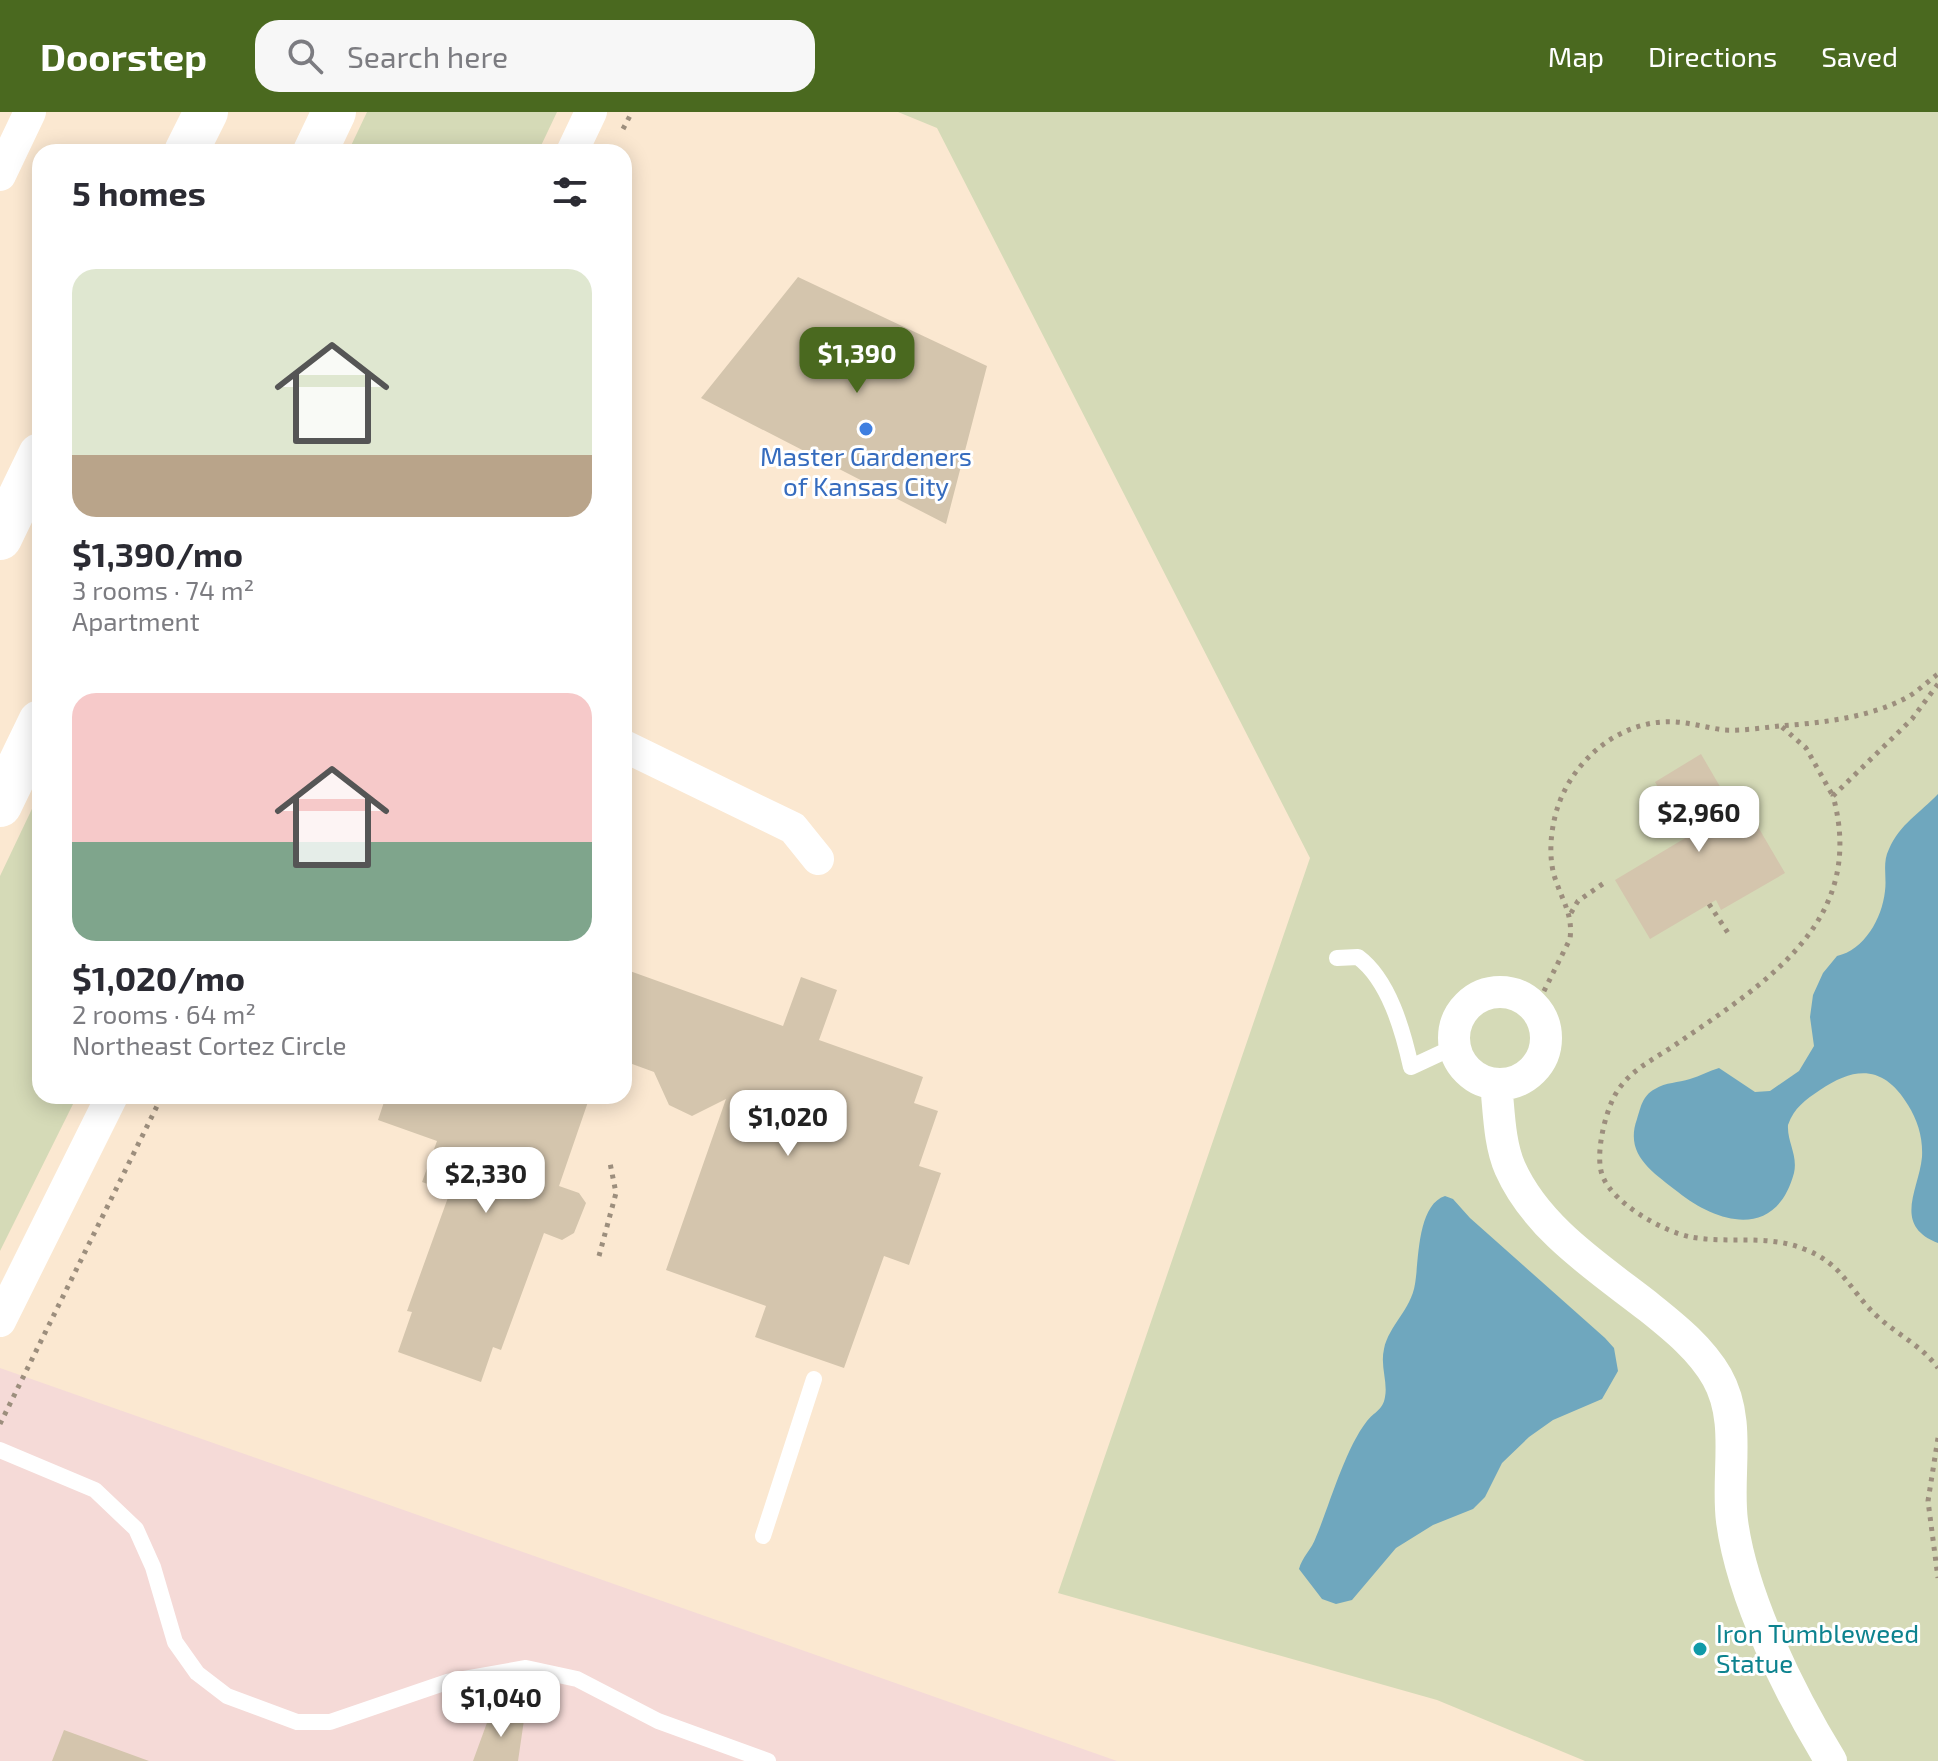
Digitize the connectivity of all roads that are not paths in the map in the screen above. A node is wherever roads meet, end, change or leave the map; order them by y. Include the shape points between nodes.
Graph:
1 (30, 112) edge
2 (206, 112) edge
3 (334, 112) edge
4 (591, 112) edge
5 (190, 144) edge
6 (319, 144) edge
7 (576, 144) edge
8 (0, 175) edge
9 (32, 472) edge
10 (0, 538) edge
11 (32, 739) edge
12 (632, 750) edge
13 (0, 805) edge
14 (818, 859) dead end
15 (1337, 958) dead end
16 (1454, 1047) junction
17 (1496, 1084) junction
18 (108, 1104) edge
19 (0, 1321) edge
20 (814, 1379) dead end
21 (0, 1450) edge
22 (763, 1536) dead end
23 (768, 1761) edge
24 (1831, 1761) edge

1 - 8 street
2 - 5 highway
3 - 6 highway
4 - 7 street
9 - 10 highway
11 - 13 highway
12 - 14 street via 793,828
15 - 16 lane via 1358,957 1369,965 1403,1032 1411,1067
16 - 17 street via 1469,1072
16 - 17 street via 1459,1016 1480,996 1510,993 1535,1009 1543,1022 1543,1052 1525,1076
17 - 24 street via 1509,1166 1538,1214 1698,1350 1719,1380 1732,1431 1732,1520 1745,1571 1769,1641
18 - 19 street
20 - 22 lane
21 - 23 lane via 95,1490 136,1529 175,1642 197,1673 227,1696 297,1722 330,1722 447,1682 526,1668 577,1679 658,1721

